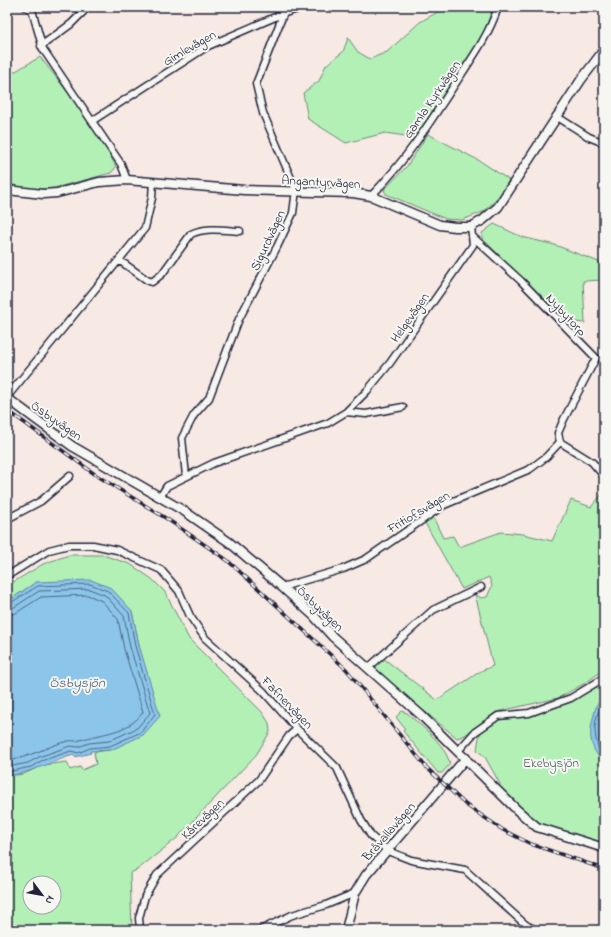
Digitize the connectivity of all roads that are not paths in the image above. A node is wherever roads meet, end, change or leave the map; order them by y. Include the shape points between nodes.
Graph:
1 (26, 7) edge
2 (88, 7) edge
3 (286, 7) edge
4 (304, 7) edge
5 (498, 7) edge
6 (282, 14) junction
7 (41, 46) junction
8 (604, 50) edge
9 (556, 116) junction
10 (92, 121) junction
11 (604, 143) edge
12 (127, 180) junction
13 (153, 182) junction
14 (7, 186) edge
15 (11, 190) edge
16 (296, 190) junction
17 (371, 196) junction
18 (471, 227) junction
19 (240, 231) dead end
20 (473, 237) junction
21 (118, 260) junction
22 (7, 397) edge
23 (403, 407) dead end
24 (346, 412) junction
25 (560, 442) junction
26 (70, 476) dead end
27 (186, 476) junction
28 (604, 476) edge
29 (160, 497) junction
30 (7, 519) edge
31 (7, 576) edge
32 (282, 587) junction
33 (481, 587) dead end
34 (368, 668) junction
35 (604, 678) edge
36 (297, 729) junction
37 (458, 751) junction
38 (466, 758) junction
39 (604, 848) edge
40 (388, 851) junction
41 (355, 893) junction
42 (525, 927) edge
43 (140, 930) edge
44 (260, 930) edge
45 (346, 930) edge
46 (536, 930) edge

1 - 7 street via 32,10
2 - 7 street via 71,24
3 - 6 street
4 - 6 street, Gimlevägen
5 - 17 street, Gamla Kyrkvägen via 488,35 403,162
6 - 10 street, Gimlevägen via 208,46
6 - 16 street via 256,84 263,113
7 - 10 street
8 - 9 street
9 - 11 street via 589,137
9 - 18 street via 498,208
10 - 12 street via 121,164
12 - 13 street, Angantyrvägen
12 - 15 street, Angantyrvägen via 99,182 57,193
13 - 16 street, Angantyrvägen via 244,190
13 - 21 street via 145,228
14 - 15 street, Angantyrvägen
16 - 17 street, Angantyrvägen
16 - 27 street, Sigurdvägen via 293,213 239,319 209,398 194,415 182,438
17 - 18 street, Angantyrvägen via 440,225
18 - 20 street
19 - 21 street via 209,229 191,234 162,274 152,282
20 - 24 street, Helgevägen via 473,245 390,364
20 - 25 street, Nybytorp via 521,281 596,358 564,419 558,433
21 - 22 street
22 - 29 street, Ösbyvägen via 72,446
23 - 24 street via 366,414
24 - 27 street, Helgevägen via 328,423 214,463
25 - 28 street via 592,462
25 - 32 street, Fritiofsvägen via 530,469 444,505 366,558 343,569
26 - 30 street via 42,501
27 - 29 street, Helgevägen via 167,486
29 - 32 street, Ösbyvägen via 229,542
31 - 36 street, Fafnervägen via 49,550 68,545 93,545 117,550 161,570 179,591 190,616 205,638 263,691
32 - 34 street, Ösbyvägen
33 - 34 street via 433,610
34 - 37 street, Ösbyvägen
35 - 37 street via 571,698 529,713 498,716 475,732
36 - 40 street, Fafnervägen via 338,768 361,820 371,836
36 - 43 street, Kårevägen via 289,736 259,780 157,875 145,896 139,918
37 - 38 street, Ösbyvägen
38 - 39 street, Ösbyvägen via 537,827
38 - 40 street, Bråvallavägen
40 - 41 street, Bråvallavägen via 366,874
40 - 42 street, Fafnervägen via 411,860 465,870
41 - 44 street via 292,915
41 - 45 street, Bråvallavägen
42 - 46 street, Fafnervägen

